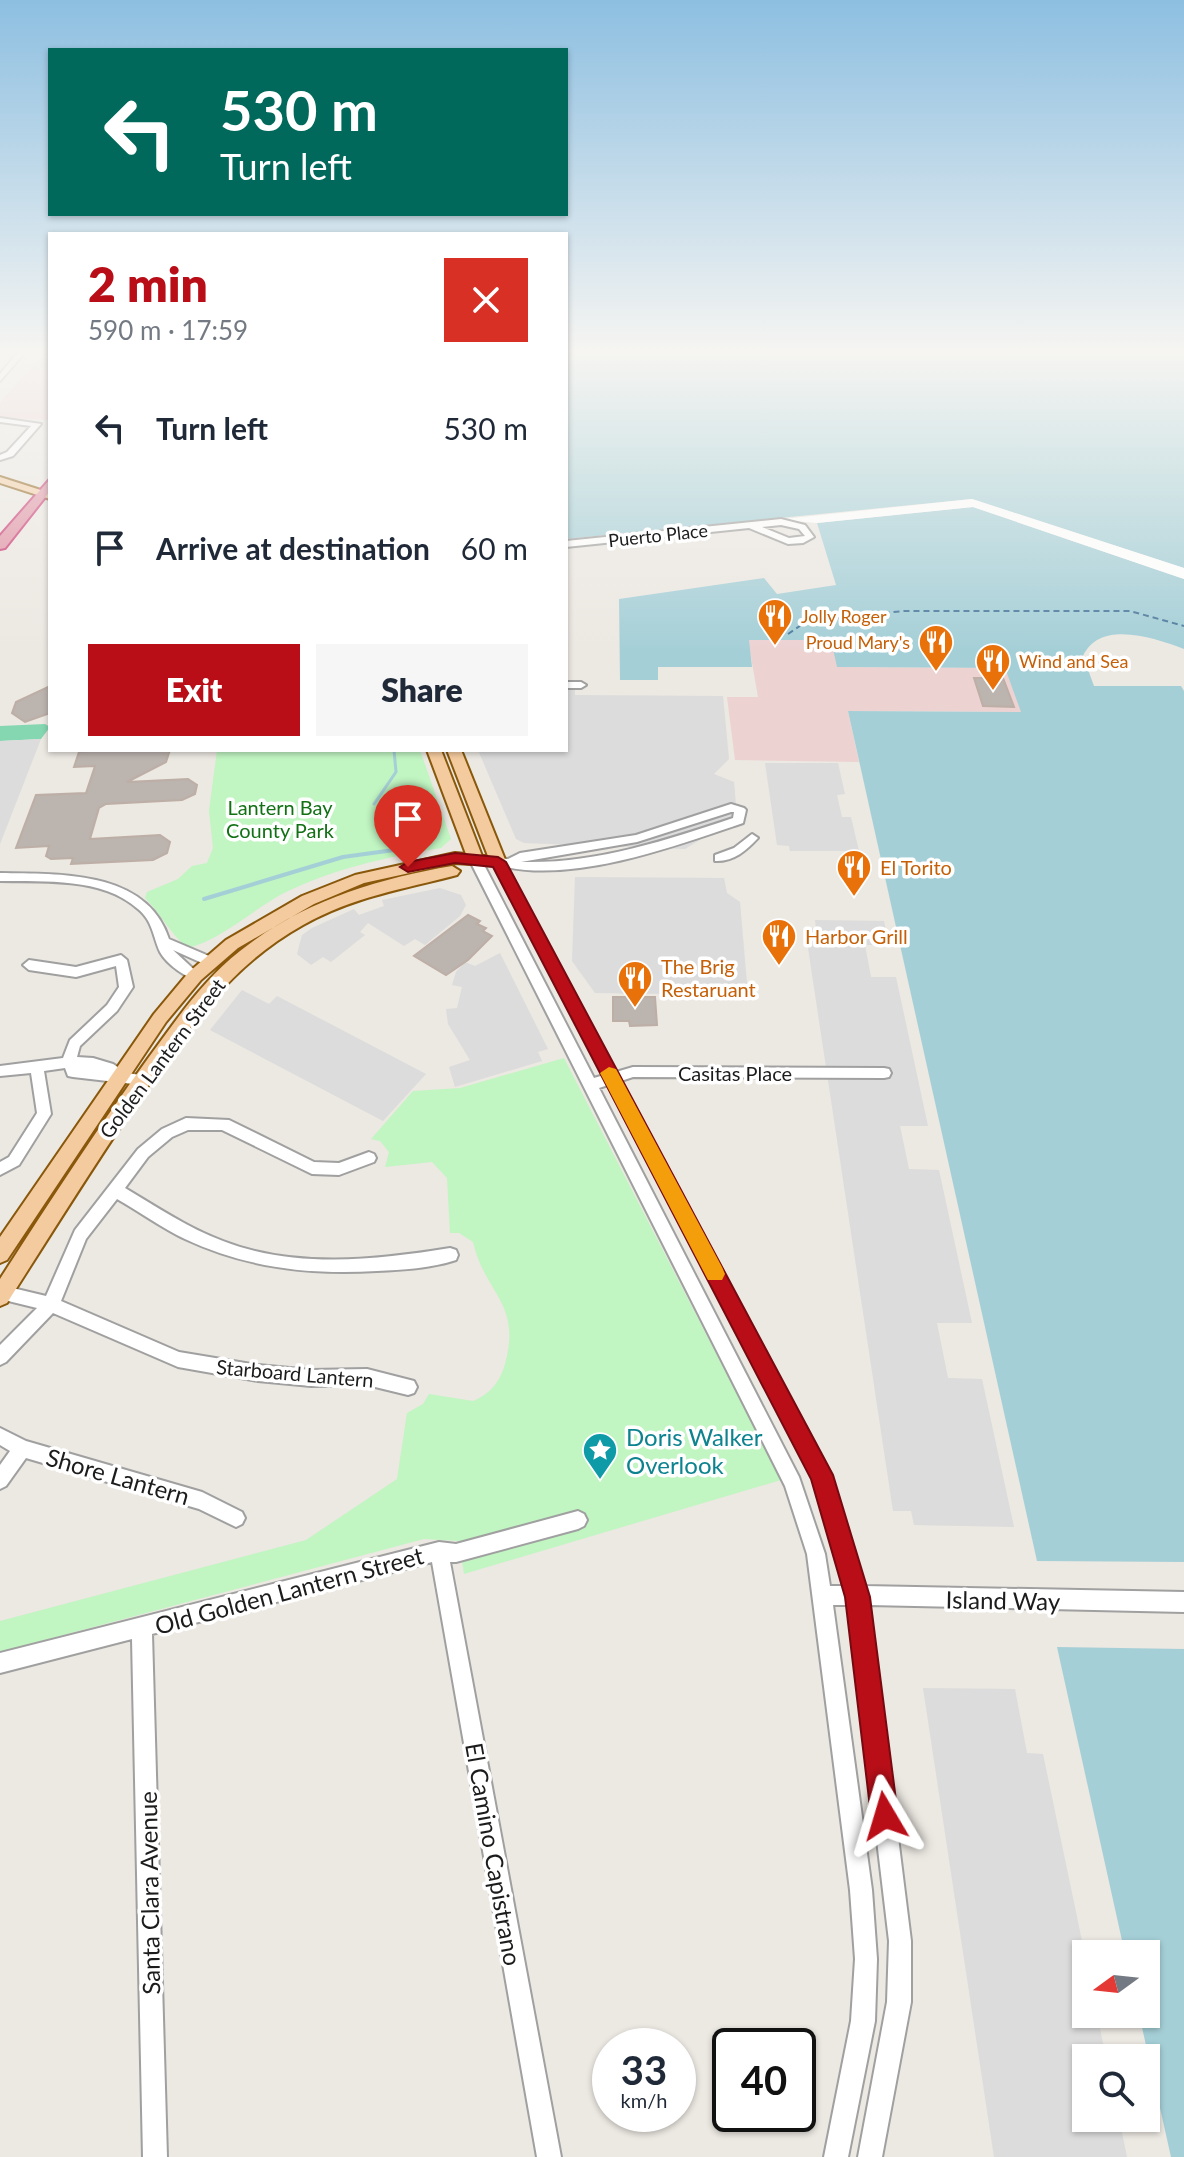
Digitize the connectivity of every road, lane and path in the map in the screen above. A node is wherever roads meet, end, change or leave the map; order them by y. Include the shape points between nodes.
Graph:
1 (0, 480) edge
2 (0, 489) edge
3 (46, 495) edge
4 (750, 525) junction
5 (568, 544) edge
6 (0, 545) edge
7 (568, 685) edge
8 (581, 685) dead end
9 (435, 752) edge
10 (455, 752) edge
11 (752, 838) dead end
12 (635, 844) junction
13 (719, 858) dead end
14 (476, 861) junction
15 (505, 862) junction
16 (0, 877) edge
17 (271, 919) junction
18 (165, 942) junction
19 (258, 947) junction
20 (211, 962) junction
21 (29, 965) dead end
22 (195, 976) junction
23 (74, 1062) junction
24 (37, 1069) junction
25 (0, 1071) edge
26 (884, 1073) dead end
27 (121, 1075) junction
28 (612, 1078) junction
29 (142, 1080) junction
30 (589, 1085) junction
31 (369, 1158) dead end
32 (0, 1169) edge
33 (115, 1190) junction
34 (0, 1254) edge
35 (450, 1255) dead end
36 (1, 1294) edge
37 (51, 1304) junction
38 (0, 1357) edge
39 (408, 1387) dead end
40 (0, 1436) edge
41 (22, 1448) junction
42 (0, 1480) edge
43 (236, 1518) dead end
44 (578, 1520) dead end
45 (439, 1551) junction
46 (822, 1595) junction
47 (858, 1597) junction
48 (1184, 1602) edge
49 (142, 1629) junction
50 (0, 1663) edge
51 (155, 2157) edge
52 (549, 2157) edge
53 (836, 2157) edge
54 (870, 2157) edge

1 - 3 main road
2 - 3 main road
3 - 6 highway
4 - 4 street, Puerto Place via 789,542 810,537 792,522
4 - 5 street, Puerto Place
7 - 8 street
9 - 14 main road
10 - 15 main road
11 - 13 street
12 - 12 street via 674,842 739,820 740,810 731,808
12 - 15 street via 574,863
14 - 15 main road, Golden Lantern Street
14 - 17 main road, Golden Lantern Street via 425,862 360,879
14 - 19 main road, Golden Lantern Street via 330,904
14 - 30 street
15 - 28 street
16 - 18 street via 87,881 115,888 146,906
17 - 19 main road
17 - 20 main road, Golden Lantern Street
18 - 20 street
18 - 22 street via 167,953
19 - 29 main road, Golden Lantern Street via 223,975
20 - 22 main road, Golden Lantern Street
21 - 23 street via 76,972 121,960 126,987 70,1048
22 - 27 main road, Golden Lantern Street
23 - 24 street
23 - 27 street via 73,1072
24 - 25 street
24 - 32 street via 44,1114 14,1161
26 - 28 street, Casitas Place via 633,1072
27 - 29 street
27 - 34 main road, Golden Lantern Street
28 - 30 street, Casitas Place
28 - 47 street via 822,1475
29 - 36 main road, Golden Lantern Street
30 - 46 street via 793,1483 816,1554
31 - 33 street via 339,1169 312,1168 224,1124 186,1124 154,1142
33 - 35 street via 192,1235 247,1256 333,1268
33 - 37 street via 80,1235
36 - 37 street, Starboard Lantern
37 - 38 street
37 - 39 street, Starboard Lantern via 178,1359 284,1376 367,1377
40 - 41 street, Shore Lantern
41 - 42 street
41 - 43 street, Shore Lantern via 202,1501
44 - 45 street, Old Golden Lantern Street via 456,1553
45 - 49 street, Old Golden Lantern Street
45 - 52 street, El Camino Capistrano
46 - 47 street, Island Way
46 - 53 street via 866,1959 863,2021
47 - 48 street, Island Way
47 - 54 street via 900,1941 899,2002
49 - 50 street, Old Golden Lantern Street
49 - 51 street, Santa Clara Avenue

